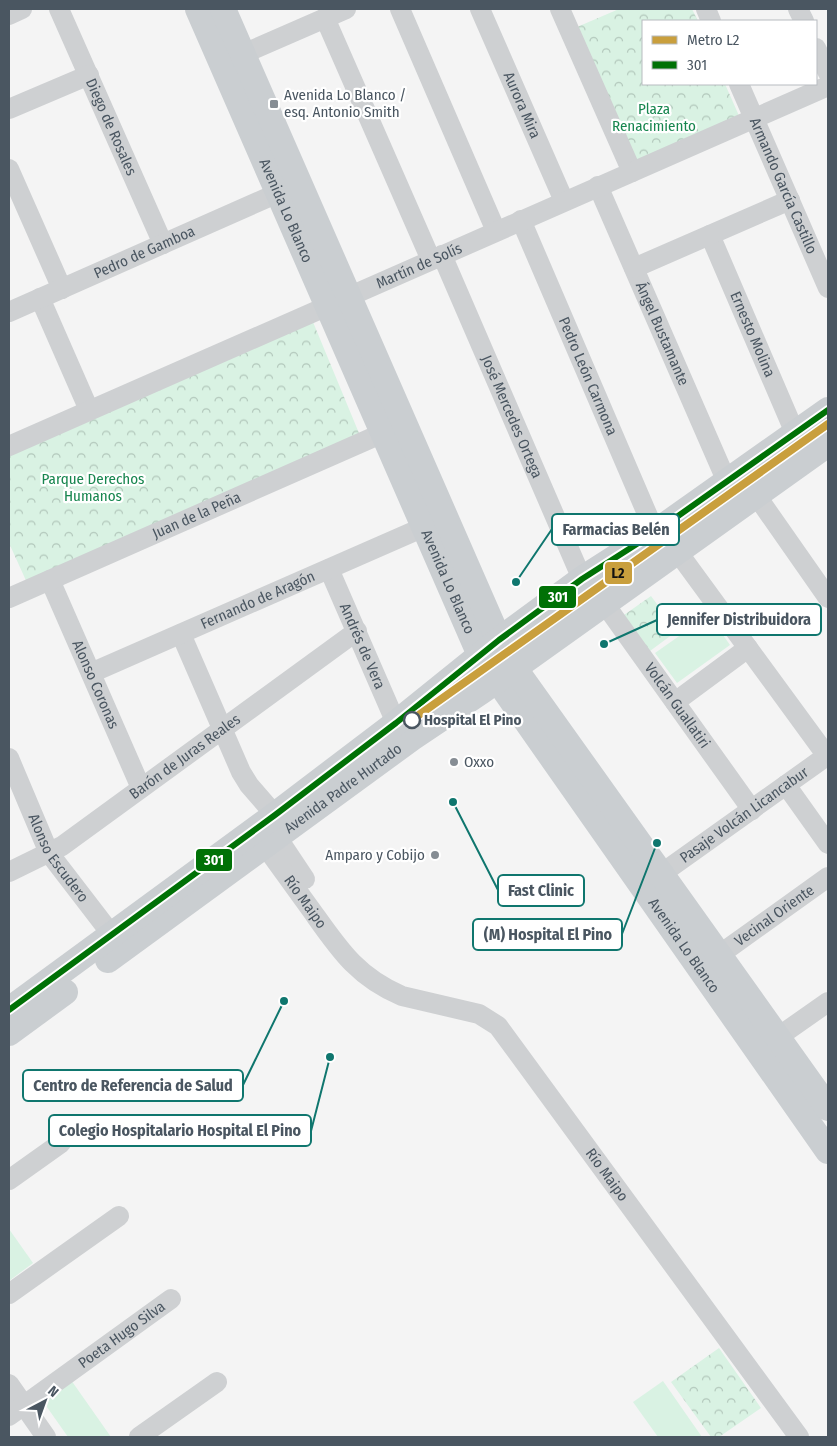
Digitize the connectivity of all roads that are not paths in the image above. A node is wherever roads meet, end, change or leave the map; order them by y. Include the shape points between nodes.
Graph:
1 (22, 9) edge
2 (59, 9) edge
3 (198, 9) edge
4 (223, 9) edge
5 (346, 9) edge
6 (400, 9) edge
7 (480, 9) edge
8 (560, 9) edge
9 (9, 15) edge
10 (325, 18) junction
11 (817, 50) edge
12 (243, 54) junction
13 (828, 73) edge
14 (89, 75) junction
15 (738, 85) edge
16 (828, 86) edge
17 (9, 109) edge
18 (754, 119) junction
19 (9, 169) edge
20 (632, 172) junction
21 (598, 186) junction
22 (278, 193) junction
23 (790, 200) junction
24 (564, 201) junction
25 (521, 220) junction
26 (496, 231) junction
27 (710, 235) junction
28 (163, 244) junction
29 (436, 257) junction
30 (634, 268) junction
31 (828, 288) edge
32 (62, 289) junction
33 (40, 298) junction
34 (337, 301) junction
35 (9, 312) edge
36 (89, 410) junction
37 (828, 410) edge
38 (383, 433) junction
39 (795, 433) junction
40 (828, 444) edge
41 (9, 446) edge
42 (726, 482) junction
43 (756, 495) junction
44 (424, 527) junction
45 (654, 533) junction
46 (677, 551) junction
47 (330, 569) junction
48 (582, 579) junction
49 (50, 580) junction
50 (9, 598) edge
51 (828, 598) edge
52 (604, 602) junction
53 (357, 631) junction
54 (181, 634) junction
55 (490, 648) junction
56 (748, 648) junction
57 (91, 673) junction
58 (505, 674) junction
59 (675, 702) junction
60 (396, 723) junction
61 (222, 729) junction
62 (828, 756) edge
63 (9, 758) edge
64 (786, 785) junction
65 (141, 788) junction
66 (752, 810) junction
67 (272, 833) junction
68 (828, 844) edge
69 (49, 853) junction
70 (9, 872) edge
71 (661, 874) junction
72 (828, 878) edge
73 (119, 941) junction
74 (719, 955) junction
75 (828, 1002) edge
76 (9, 1010) edge
77 (9, 1033) edge
78 (778, 1037) junction
79 (828, 1108) edge
80 (60, 1143) dead end
81 (828, 1151) edge
82 (9, 1180) edge
83 (119, 1216) dead end
84 (9, 1294) edge
85 (171, 1299) dead end
86 (217, 1382) dead end
87 (9, 1384) edge
88 (16, 1411) edge
89 (46, 1437) edge
90 (140, 1437) edge
91 (799, 1437) edge

1 - 9 street
2 - 14 street, Diego de Rosales
3 - 22 main road, Avenida Lo Blanco
4 - 12 main road, Avenida Lo Blanco
5 - 10 street
6 - 26 street
7 - 24 street, Aurora Mira
8 - 20 street
10 - 12 street
10 - 29 street, José Mercedes Ortega
11 - 13 street
12 - 34 main road, Avenida Lo Blanco
14 - 17 street
14 - 28 street, Diego de Rosales
15 - 18 street, Armando García Castillo
16 - 18 street, Martín de Solís
18 - 20 street, Martín de Solís
18 - 23 street, Armando García Castillo
19 - 32 street
20 - 21 street, Martín de Solís
21 - 24 street, Martín de Solís
21 - 30 street, Ángel Bustamante
22 - 28 street, Pedro de Gamboa
22 - 34 main road, Avenida Lo Blanco
23 - 27 street
23 - 31 street, Armando García Castillo
24 - 25 street, Martín de Solís
25 - 26 street, Martín de Solís
25 - 45 street, Pedro León Carmona
26 - 29 street, Martín de Solís
27 - 30 street
27 - 39 street, Ernesto Molina
28 - 32 street, Pedro de Gamboa
29 - 34 street, Martín de Solís
29 - 48 street, José Mercedes Ortega
30 - 42 street, Ángel Bustamante
32 - 33 street, Pedro de Gamboa
33 - 35 street, Pedro de Gamboa
33 - 36 street
34 - 36 street, Martín de Solís
34 - 38 main road, Avenida Lo Blanco
34 - 55 main road, Avenida Lo Blanco
36 - 41 street, Martín de Solís
37 - 39 main road, Avenida Padre Hurtado
38 - 44 main road, Avenida Lo Blanco
38 - 49 street, Juan de la Peña
39 - 42 main road, Avenida Padre Hurtado
40 - 43 main road, Avenida Padre Hurtado
42 - 45 main road, Avenida Padre Hurtado
43 - 46 main road, Avenida Padre Hurtado
43 - 51 street
44 - 47 street, Fernando de Aragón
44 - 55 main road, Avenida Lo Blanco
45 - 48 main road, Avenida Padre Hurtado
46 - 52 main road, Avenida Padre Hurtado
46 - 56 street
47 - 53 street, Andrés de Vera
47 - 54 street, Fernando de Aragón
48 - 55 main road, Avenida Padre Hurtado
49 - 50 street, Juan de la Peña
49 - 57 street, Alonso Coronas
52 - 58 main road, Avenida Padre Hurtado
52 - 59 street, Volcán Guallatiri
53 - 60 street, Andrés de Vera
53 - 61 street, Barón de Juras Reales
54 - 57 street, Fernando de Aragón
54 - 61 street, Río Maipo
55 - 58 main road, Avenida Lo Blanco
55 - 60 main road, Avenida Padre Hurtado
56 - 59 street
56 - 62 street
57 - 65 street, Alonso Coronas
58 - 67 main road, Avenida Padre Hurtado
58 - 71 main road, Avenida Lo Blanco
58 - 81 main road, Avenida Lo Blanco
59 - 66 street, Volcán Guallatiri
60 - 67 main road, Avenida Padre Hurtado
61 - 65 street, Barón de Juras Reales
61 - 67 street, Río Maipo
62 - 64 street, Pasaje Volcán Licancabur
63 - 69 street, Alonso Escudero
64 - 66 street, Pasaje Volcán Licancabur
64 - 68 street
65 - 69 street, Barón de Juras Reales
66 - 71 street, Pasaje Volcán Licancabur
67 - 73 main road, Avenida Padre Hurtado
67 - 91 street, Río Maipo via 344,956 368,977 402,996 479,1014 498,1026
69 - 70 street, Barón de Juras Reales
69 - 73 street, Alonso Escudero
71 - 74 main road, Avenida Lo Blanco
72 - 74 street, Vecinal Oriente
73 - 76 main road, Avenida Padre Hurtado
73 - 77 main road, Avenida Padre Hurtado
74 - 78 main road, Avenida Lo Blanco
75 - 78 street
78 - 79 main road, Avenida Lo Blanco
80 - 82 street
83 - 84 street
85 - 88 street, Poeta Hugo Silva
86 - 90 street
87 - 88 street
88 - 89 street

